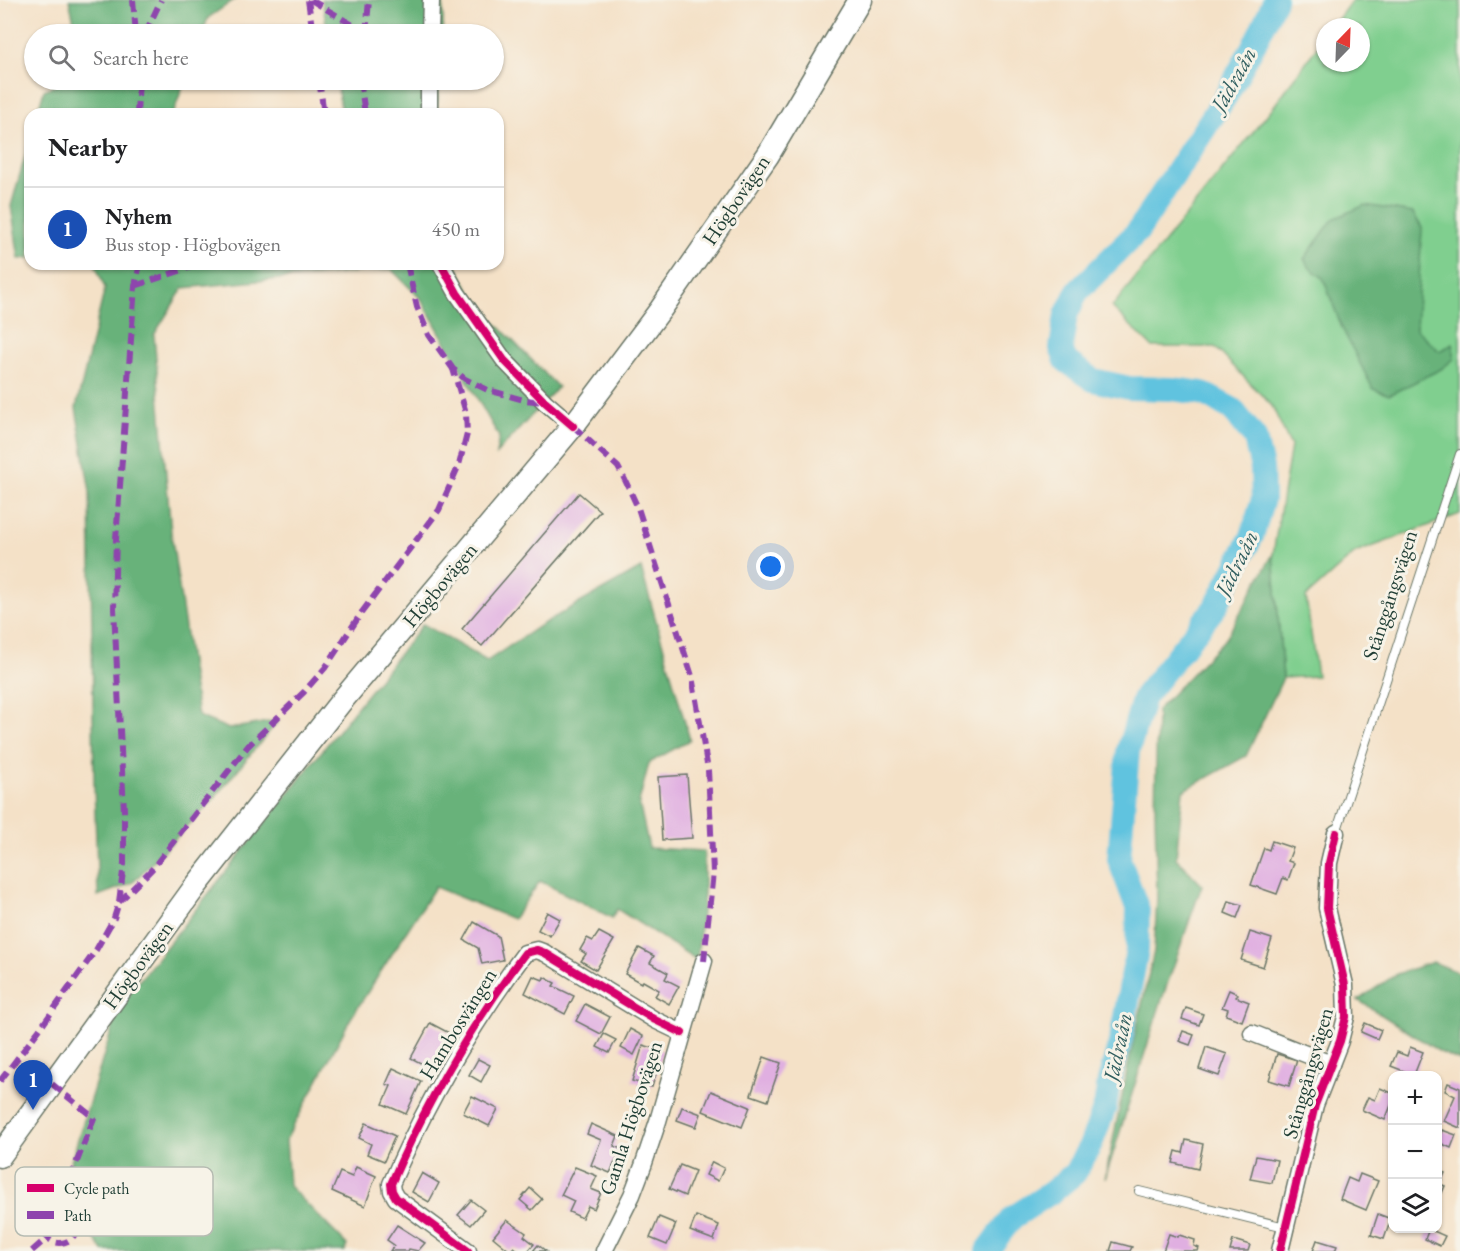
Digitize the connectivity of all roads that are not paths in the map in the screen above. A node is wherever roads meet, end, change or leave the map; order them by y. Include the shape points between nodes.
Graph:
1 (431, 0) edge
2 (860, 0) edge
3 (430, 24) edge
4 (429, 90) edge
5 (429, 108) edge
6 (444, 270) edge
7 (573, 426) junction
8 (1460, 454) edge
9 (1336, 833) joint
10 (704, 961) dead end
11 (682, 1033) junction
12 (1252, 1033) dead end
13 (1331, 1064) junction
14 (0, 1156) edge
15 (1139, 1191) dead end
16 (1285, 1227) junction
17 (468, 1251) edge
18 (604, 1251) edge
19 (1280, 1251) edge

1 - 3 street
2 - 7 main road, Högbovägen via 768,154 661,309
4 - 5 street
6 - 7 street via 504,360
7 - 14 main road, Högbovägen via 340,703 200,881
8 - 9 lane, Stånggångsvägen
9 - 13 street, Stånggångsvägen via 1329,863 1327,908 1345,985 1346,1008 1344,1028
10 - 11 street, Gamla Högbovägen
11 - 17 street, Hambosvängen via 545,953 525,953 446,1074 392,1184 396,1198
11 - 18 street, Gamla Högbovägen via 643,1166
12 - 13 street, Stånggångsvägen
13 - 16 street, Stånggångsvägen via 1315,1105
15 - 16 lane
16 - 19 street, Stånggångsvägen

